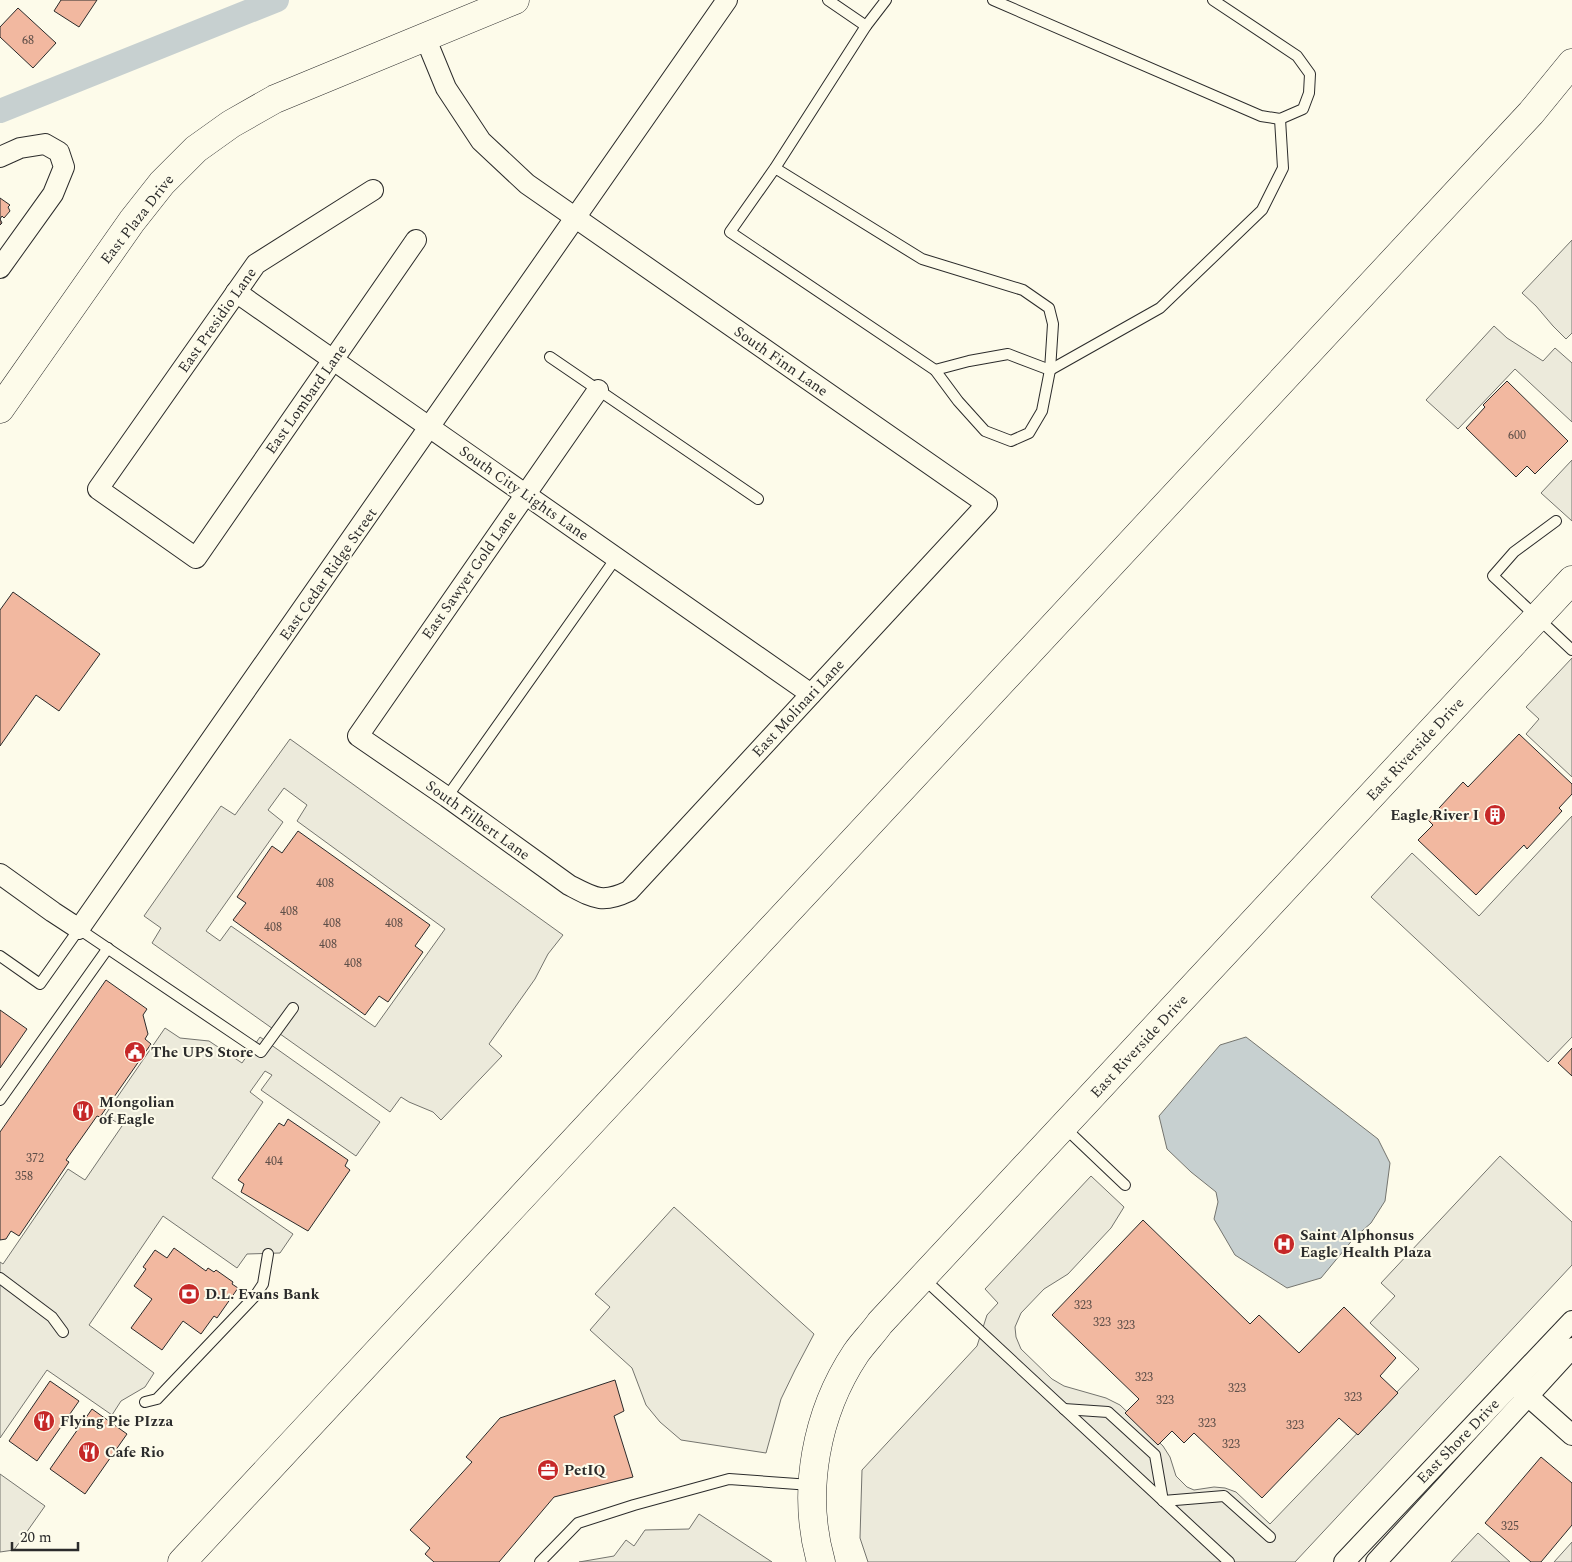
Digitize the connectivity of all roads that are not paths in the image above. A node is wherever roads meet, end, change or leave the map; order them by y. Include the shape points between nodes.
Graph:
1 (515, 0) edge
2 (727, 0) edge
3 (828, 0) edge
4 (886, 0) edge
5 (993, 0) edge
6 (1218, 2) edge
7 (866, 26) junction
8 (425, 37) junction
9 (1572, 63) edge
10 (1572, 75) edge
11 (1531, 112) junction
12 (1280, 119) junction
13 (0, 157) edge
14 (774, 168) junction
15 (373, 190) dead end
16 (575, 218) junction
17 (416, 240) dead end
18 (0, 268) edge
19 (236, 292) junction
20 (550, 357) dead end
21 (333, 360) junction
22 (935, 370) junction
23 (1050, 370) junction
24 (598, 390) junction
25 (0, 409) edge
26 (430, 427) junction
27 (526, 494) junction
28 (758, 499) dead end
29 (987, 504) joint
30 (1556, 521) dead end
31 (196, 558) joint
32 (616, 558) junction
33 (1572, 580) edge
34 (1537, 618) junction
35 (1572, 650) edge
36 (811, 694) junction
37 (358, 736) joint
38 (447, 797) junction
39 (0, 874) edge
40 (602, 899) joint
41 (79, 928) junction
42 (108, 948) junction
43 (0, 956) edge
44 (293, 1008) dead end
45 (0, 1100) edge
46 (1064, 1126) junction
47 (1125, 1184) dead end
48 (268, 1254) dead end
49 (0, 1278) edge
50 (923, 1278) junction
51 (1572, 1320) edge
52 (63, 1332) dead end
53 (1572, 1348) edge
54 (1558, 1363) edge
55 (1521, 1389) junction
56 (145, 1402) dead end
57 (1064, 1409) junction
58 (1572, 1435) edge
59 (812, 1485) junction
60 (1163, 1501) junction
61 (1270, 1537) dead end
62 (182, 1562) edge
63 (540, 1562) edge
64 (822, 1562) edge
65 (1229, 1562) edge
66 (1344, 1562) edge
67 (1376, 1562) edge

1 - 8 main road, East Plaza Drive
2 - 16 street, East Cedar Ridge Street
3 - 7 lane
4 - 7 lane
5 - 12 lane via 1261,116
6 - 12 lane via 1297,56 1310,74 1309,93 1303,109
7 - 14 lane
8 - 16 street, South Finn Lane via 446,88 481,141 527,184
8 - 25 main road, East Plaza Drive via 275,99 196,149 162,183 132,221
9 - 11 main road
10 - 11 main road
11 - 62 main road
12 - 23 lane via 1284,168 1262,210 1160,308
13 - 18 street via 20,148 45,144 60,152 64,166 53,194
14 - 22 lane via 730,232
14 - 23 lane via 922,259 1023,290 1049,308 1053,324
15 - 19 street, East Presidio Lane via 256,264
16 - 26 street, East Cedar Ridge Street
16 - 29 street, South Finn Lane
17 - 21 street, East Lombard Lane
19 - 21 street, South City Lights Lane
19 - 31 street, East Presidio Lane via 98,489
20 - 24 lane
21 - 26 street, South City Lights Lane
21 - 31 street, East Lombard Lane
22 - 23 lane via 1008,354
22 - 23 lane via 985,431 1011,441 1029,433 1042,411
24 - 27 street, East Sawyer Gold Lane
24 - 28 lane
26 - 27 street, South City Lights Lane
26 - 41 street, East Cedar Ridge Street
27 - 32 street, South City Lights Lane
27 - 37 street, East Sawyer Gold Lane
29 - 36 street, East Molinari Lane
30 - 34 lane via 1514,552 1494,576
32 - 36 street, South City Lights Lane
32 - 38 lane
33 - 34 main road, East Riverside Drive
34 - 35 lane
34 - 46 main road, East Riverside Drive
36 - 40 street, East Molinari Lane via 629,891 615,898
37 - 38 street, South Filbert Lane
38 - 40 street, South Filbert Lane via 569,885
39 - 41 street
41 - 42 lane
41 - 43 lane via 40,984
42 - 44 lane via 261,1052
42 - 45 lane
46 - 47 lane
46 - 50 main road, East Riverside Drive
48 - 56 lane via 263,1284 255,1296 157,1399
49 - 52 lane via 52,1317
50 - 57 lane
50 - 59 main road, East Riverside Drive via 856,1353 837,1388 821,1429
51 - 54 street, East Shore Drive
53 - 54 street, East Shore Drive
54 - 55 street, East Shore Drive
55 - 58 street
55 - 66 street, East Shore Drive
55 - 67 street, East Shore Drive
57 - 60 lane
57 - 60 lane via 1108,1412 1155,1455
59 - 63 lane via 730,1479 634,1505 578,1523
59 - 64 main road, East Riverside Drive via 817,1548
60 - 61 lane via 1224,1496
60 - 65 lane

